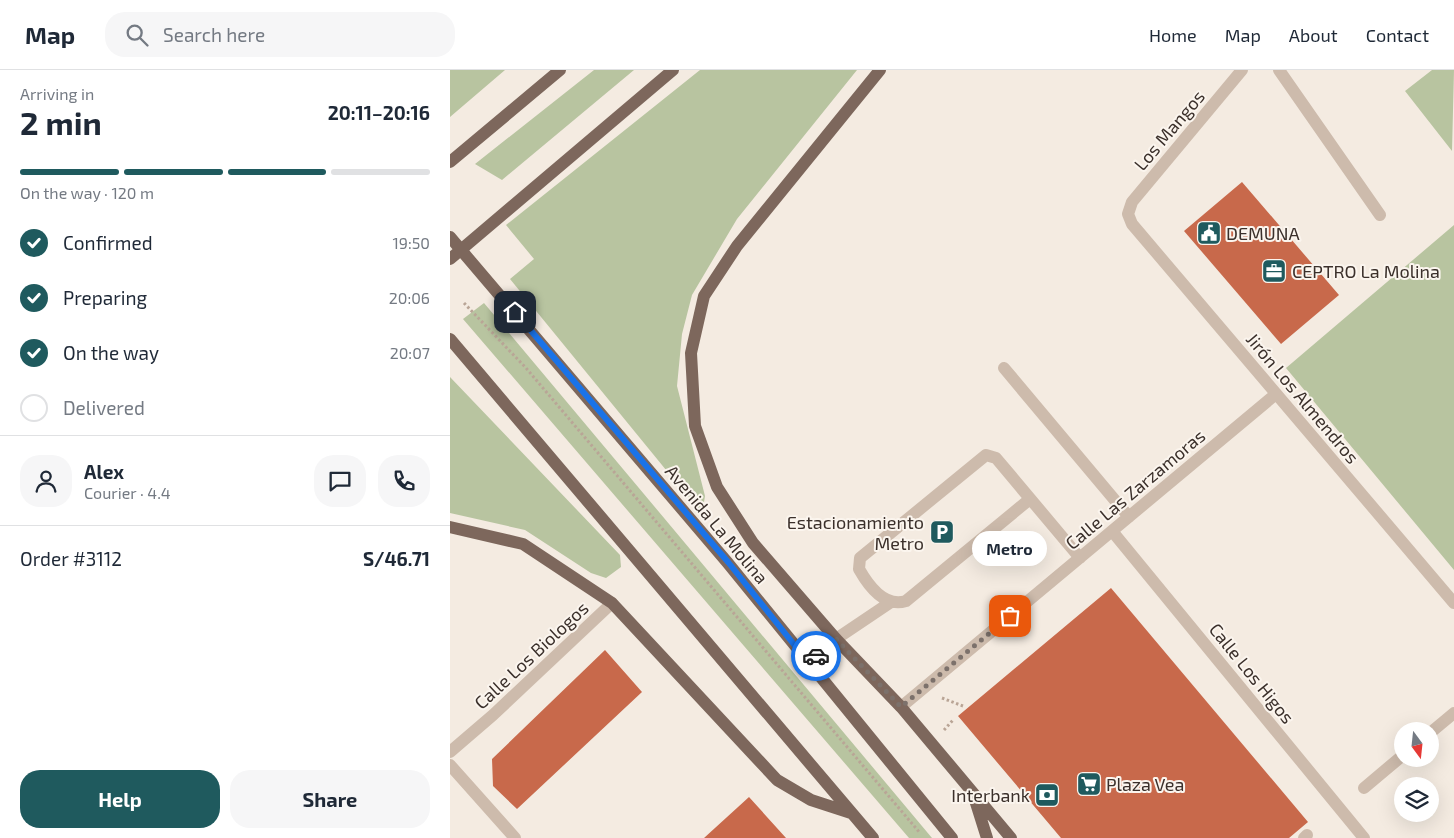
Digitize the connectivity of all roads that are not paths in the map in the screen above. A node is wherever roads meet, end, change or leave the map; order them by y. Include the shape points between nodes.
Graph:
1 (560, 70) edge
2 (673, 70) edge
3 (880, 70) edge
4 (1242, 70) edge
5 (1278, 70) edge
6 (450, 162) edge
7 (1128, 214) joint
8 (1380, 215) dead end
9 (450, 237) edge
10 (461, 250) junction
11 (450, 259) edge
12 (450, 339) edge
13 (1004, 368) dead end
14 (1276, 394) junction
15 (1030, 499) junction
16 (1129, 517) junction
17 (450, 527) edge
18 (1112, 531) junction
19 (1080, 558) junction
20 (891, 602) junction
21 (612, 603) junction
22 (1454, 603) edge
23 (836, 639) junction
24 (808, 662) junction
25 (901, 707) junction
26 (1454, 713) edge
27 (1439, 726) edge
28 (450, 752) edge
29 (1394, 763) edge
30 (450, 765) edge
31 (1364, 788) dead end
32 (973, 793) junction
33 (851, 813) junction
34 (516, 838) edge
35 (873, 838) edge
36 (952, 838) edge
37 (987, 838) edge
38 (1011, 838) edge
39 (1364, 838) edge

1 - 6 main road
2 - 10 main road
3 - 23 main road via 737,246 704,296 691,353 695,426 717,487 753,543
4 - 7 street, Los Mangos via 1132,202
5 - 8 street
7 - 14 street, Jirón Los Almendros via 1132,224
9 - 10 main road, Avenida La Molina
10 - 11 main road
10 - 24 main road, Avenida La Molina via 728,562
12 - 33 main road
13 - 16 street
14 - 16 street, Calle Las Zarzamoras
14 - 22 street, Jirón Los Almendros
15 - 19 street
15 - 20 street via 906,601
15 - 20 street via 996,458 986,455 977,461 860,558 859,568 863,576 883,598
16 - 18 street, Calle Las Zarzamoras
17 - 21 main road via 523,544
18 - 19 street, Calle Las Zarzamoras
18 - 39 street, Calle Los Higos
19 - 25 street, Calle Las Zarzamoras
20 - 23 street
21 - 28 street, Calle Los Biologos via 494,715
21 - 33 main road via 777,780 804,796
23 - 24 main road
23 - 25 main road
24 - 36 main road, Avenida La Molina
25 - 32 main road
26 - 27 street
29 - 31 street
30 - 34 street
32 - 37 main road
32 - 38 main road
33 - 35 main road

